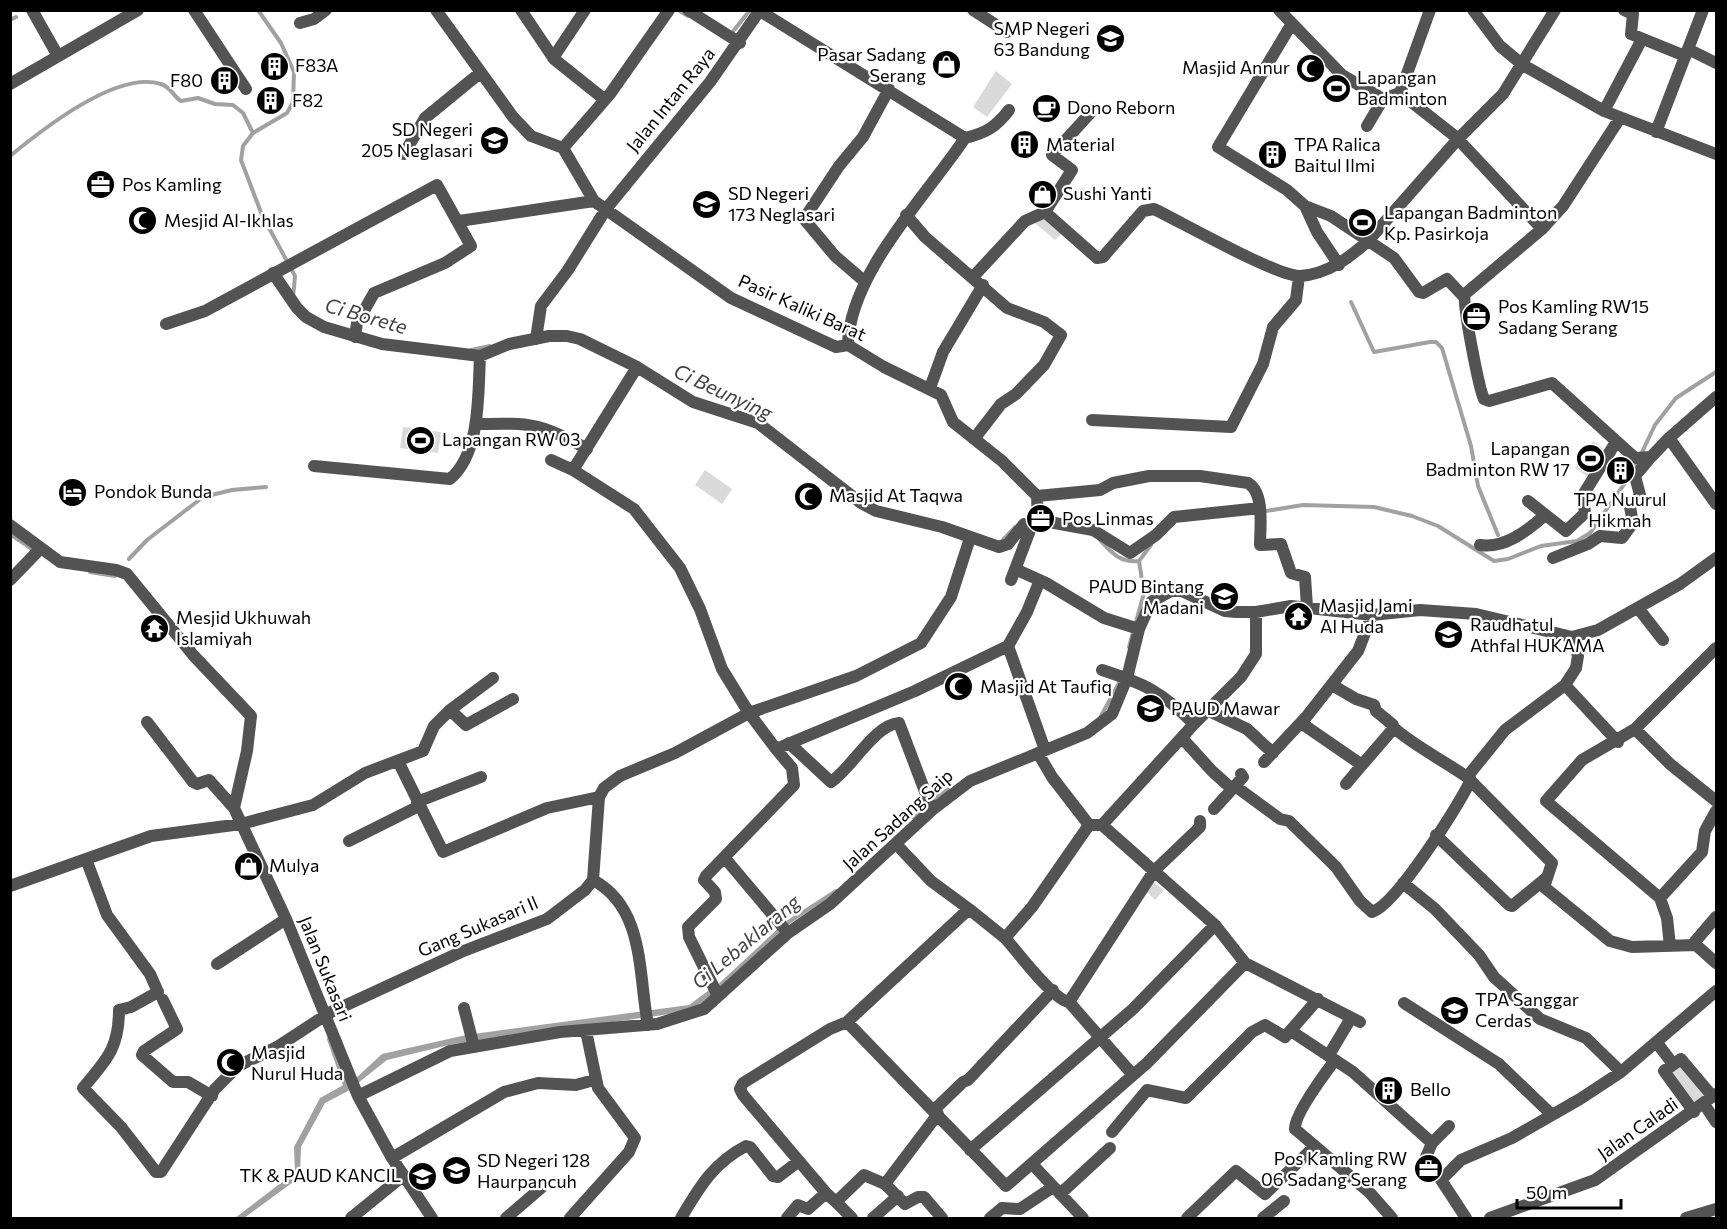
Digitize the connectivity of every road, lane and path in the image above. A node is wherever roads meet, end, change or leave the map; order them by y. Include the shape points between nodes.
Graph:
1 (32, 10) edge
2 (138, 10) edge
3 (194, 10) edge
4 (326, 10) edge
5 (436, 10) edge
6 (585, 10) edge
7 (669, 10) edge
8 (688, 10) edge
9 (974, 10) edge
10 (1279, 10) edge
11 (1430, 10) edge
12 (1473, 10) edge
13 (1555, 10) edge
14 (1624, 10) edge
15 (1703, 10) edge
16 (523, 11) edge
17 (760, 11) edge
18 (300, 23) dead end
19 (1291, 25) junction
20 (1007, 32) dead end
21 (1642, 39) junction
22 (740, 43) junction
23 (1687, 53) junction
24 (57, 56) junction
25 (554, 58) junction
26 (1716, 63) edge
27 (1523, 65) junction
28 (480, 73) junction
29 (10, 84) edge
30 (246, 89) dead end
31 (889, 89) junction
32 (1400, 93) junction
33 (604, 99) junction
34 (1383, 99) junction
35 (1094, 109) dead end
36 (1009, 110) dead end
37 (1604, 111) junction
38 (1620, 118) junction
39 (1367, 126) dead end
40 (1656, 132) junction
41 (965, 138) junction
42 (1458, 139) junction
43 (563, 148) junction
44 (404, 154) dead end
45 (1716, 154) edge
46 (594, 201) junction
47 (1305, 206) junction
48 (606, 209) junction
49 (1045, 212) junction
50 (906, 215) junction
51 (459, 220) junction
52 (1542, 229) junction
53 (1368, 241) junction
54 (1339, 265) junction
55 (282, 269) junction
56 (1299, 276) junction
57 (864, 281) junction
58 (978, 281) junction
59 (1464, 297) junction
60 (166, 324) dead end
61 (356, 333) junction
62 (536, 339) junction
63 (848, 345) junction
64 (480, 356) junction
65 (637, 367) junction
66 (930, 388) junction
67 (1716, 398) edge
68 (1092, 420) dead end
69 (477, 424) junction
70 (1669, 438) junction
71 (974, 439) junction
72 (1617, 442) junction
73 (587, 448) junction
74 (1645, 457) junction
75 (551, 460) dead end
76 (314, 466) dead end
77 (573, 470) junction
78 (1037, 496) junction
79 (1528, 501) dead end
80 (1716, 504) edge
81 (1260, 508) junction
82 (1544, 516) junction
83 (1036, 523) junction
84 (10, 525) edge
85 (970, 538) junction
86 (1480, 545) dead end
87 (40, 549) junction
88 (1553, 558) dead end
89 (1716, 558) edge
90 (10, 580) edge
91 (1040, 580) junction
92 (1307, 607) junction
93 (1638, 608) junction
94 (1256, 612) junction
95 (1372, 615) junction
96 (1134, 628) junction
97 (1572, 637) junction
98 (1664, 640) dead end
99 (1008, 646) junction
100 (1716, 648) edge
101 (1712, 663) edge
102 (1102, 669) dead end
103 (1124, 677) junction
104 (494, 678) dead end
105 (1332, 685) junction
106 (1565, 685) junction
107 (513, 699) dead end
108 (450, 710) junction
109 (1207, 710) junction
110 (749, 713) junction
111 (147, 722) dead end
112 (1301, 723) junction
113 (1194, 724) junction
114 (1394, 728) junction
115 (1635, 729) junction
116 (1182, 738) junction
117 (1617, 742) junction
118 (789, 743) junction
119 (776, 749) junction
120 (1042, 749) junction
121 (398, 761) junction
122 (1362, 765) junction
123 (1241, 774) dead end
124 (481, 777) dead end
125 (1469, 779) junction
126 (1347, 784) dead end
127 (1234, 788) junction
128 (599, 797) junction
129 (1716, 801) edge
130 (418, 804) junction
131 (931, 806) junction
132 (234, 808) junction
133 (1214, 809) dead end
134 (1716, 811) edge
135 (1200, 820) dead end
136 (242, 824) junction
137 (1095, 825) junction
138 (1436, 835) junction
139 (349, 841) dead end
140 (896, 844) junction
141 (724, 857) junction
142 (86, 859) junction
143 (1154, 871) junction
144 (1545, 879) junction
145 (593, 880) junction
146 (1403, 883) junction
147 (10, 886) edge
148 (1660, 898) junction
149 (969, 909) junction
150 (1716, 917) edge
151 (286, 919) junction
152 (1215, 926) junction
153 (785, 929) junction
154 (1005, 938) junction
155 (1693, 944) junction
156 (1670, 946) junction
157 (1245, 963) junction
158 (1716, 963) edge
159 (217, 964) dead end
160 (1053, 990) junction
161 (1716, 991) edge
162 (715, 992) junction
163 (1318, 999) junction
164 (163, 1000) dead end
165 (1069, 1002) junction
166 (1404, 1003) dead end
167 (464, 1008) dead end
168 (325, 1015) junction
169 (646, 1017) junction
170 (848, 1022) junction
171 (586, 1031) junction
172 (1291, 1031) junction
173 (473, 1041) junction
174 (1656, 1043) junction
175 (1332, 1058) junction
176 (1673, 1064) junction
177 (1621, 1072) junction
178 (1133, 1075) junction
179 (594, 1080) junction
180 (357, 1094) junction
181 (212, 1096) junction
182 (1711, 1098) edge
183 (936, 1112) junction
184 (1694, 1112) junction
185 (1551, 1114) junction
186 (1716, 1122) edge
187 (1449, 1126) dead end
188 (1112, 1132) dead end
189 (1432, 1143) junction
190 (1315, 1146) junction
191 (1110, 1149) dead end
192 (970, 1150) junction
193 (392, 1158) junction
194 (799, 1161) junction
195 (1032, 1164) junction
196 (404, 1176) junction
197 (1442, 1179) junction
198 (885, 1184) junction
199 (542, 1188) dead end
200 (1056, 1191) junction
201 (898, 1196) junction
202 (831, 1197) junction
203 (1284, 1201) dead end
204 (1716, 1209) edge
205 (351, 1218) edge
206 (432, 1218) edge
207 (506, 1218) edge
208 (570, 1218) edge
209 (681, 1218) edge
210 (787, 1218) edge
211 (852, 1218) edge
212 (873, 1218) edge
213 (942, 1218) edge
214 (990, 1218) edge
215 (1083, 1218) edge
216 (1187, 1218) edge
217 (1263, 1218) edge
218 (1392, 1218) edge
219 (1466, 1218) edge
220 (1490, 1218) edge
221 (1686, 1218) edge

1 - 24 street
2 - 24 street
3 - 30 street
4 - 18 street
5 - 28 street
6 - 25 street
7 - 33 street
8 - 22 street
9 - 20 street
10 - 19 street
11 - 32 street
12 - 27 street via 1500,46
13 - 27 street
14 - 21 street via 1634,16 1630,33
15 - 23 street
16 - 25 street
17 - 22 street, Jalan Intan Raya
17 - 31 street
19 - 34 street via 1342,75
19 - 47 street via 1218,147 1287,190
21 - 23 street
21 - 37 street
22 - 48 street, Jalan Intan Raya
23 - 26 street
23 - 40 street
24 - 29 street
25 - 33 street
27 - 37 street
27 - 42 street via 1503,94
28 - 43 street via 531,136
28 - 44 street via 425,118
31 - 41 street
31 - 57 street via 862,137 804,219 835,256
32 - 34 street
32 - 42 street
33 - 43 street
34 - 39 street
35 - 49 street via 1053,156 1072,170
36 - 41 street via 986,133
37 - 38 street
38 - 40 street
38 - 52 street via 1563,206
40 - 45 street
41 - 50 street
42 - 52 street
42 - 53 street
43 - 46 street
46 - 48 street, Pasir Kaliki Barat
46 - 51 street
47 - 53 street via 1331,216
47 - 54 street
48 - 62 street, Jalan Intan Raya via 541,306
48 - 63 street, Pasir Kaliki Barat via 731,298 836,346
49 - 56 street via 1097,258 1143,211 1154,209 1273,270
49 - 58 street via 1025,221
50 - 57 street
50 - 58 street via 924,237
51 - 55 street via 435,184
51 - 61 street via 472,244 470,248 374,293
52 - 59 street
53 - 54 street
53 - 59 street via 1401,265 1419,292 1448,279
54 - 56 street
55 - 60 street via 205,311
55 - 61 street via 291,298 306,317 324,327
56 - 68 street via 1296,300 1273,327 1263,363 1231,427
57 - 63 street
58 - 66 street
58 - 71 street via 1007,308 1060,332 1061,340 1044,365 1001,404
59 - 72 street via 1476,378 1484,399 1489,401 1552,384
61 - 64 street via 406,349
62 - 64 street via 509,344
62 - 65 street via 580,339
63 - 66 street, Pasir Kaliki Barat
64 - 69 street
65 - 73 street
65 - 85 street via 693,402 758,423 861,504
66 - 71 street via 941,395 953,422
67 - 70 street
69 - 73 street via 532,424
69 - 76 street via 462,463 450,478
70 - 74 street
70 - 80 street
71 - 78 street via 1002,460
72 - 74 street
72 - 82 street via 1583,495 1585,513 1566,531
73 - 77 street
74 - 88 street via 1635,476 1640,495 1630,507 1633,523 1622,538 1600,536
75 - 77 street
77 - 110 street via 634,509 680,568 722,669
78 - 81 street via 1100,490 1113,483 1149,476 1200,476 1251,484
78 - 83 street
79 - 82 street
81 - 83 street via 1174,517 1130,553 1093,530
81 - 92 street via 1260,545 1281,544 1291,573 1305,577
82 - 86 street via 1525,533
83 - 85 street via 1020,527 1008,544 999,547
83 - 91 street via 1013,574
84 - 87 street
85 - 110 street via 951,597 921,643 856,676
87 - 90 street
87 - 132 street via 60,562 127,574 194,656 251,716
89 - 93 street, Jalan Sadang Saip
91 - 96 street via 1104,618
91 - 99 street
92 - 94 street, Jalan Sadang Saip
92 - 95 street, Jalan Sadang Saip
93 - 97 street, Jalan Sadang Saip via 1598,630
93 - 98 street
94 - 96 street, Jalan Sadang Saip via 1225,611 1182,591 1171,591 1151,602
94 - 109 street via 1257,654 1241,677
95 - 97 street, Jalan Sadang Saip via 1420,610 1476,614
95 - 105 street via 1358,651
96 - 103 street, Jalan Sadang Saip
97 - 106 street via 1578,656 1576,668
99 - 118 street via 915,691
99 - 120 street
100 - 101 street
101 - 115 street
102 - 103 street
103 - 113 street via 1168,698
103 - 120 street, Jalan Sadang Saip via 1112,714 1101,725 1087,734
104 - 108 street
105 - 112 street
105 - 114 street via 1374,705
106 - 117 street
106 - 125 street via 1504,730
107 - 108 street via 466,725
108 - 121 street via 434,726 423,751
109 - 112 street via 1247,729 1269,758
109 - 113 street
110 - 119 street
110 - 128 street via 675,753 620,776
111 - 132 street, Jalan Sukasari via 193,782 209,780
112 - 122 street
113 - 116 street
114 - 122 street
114 - 125 street
115 - 117 street
115 - 129 street
116 - 127 street
116 - 137 street
117 - 148 street via 1582,760 1547,799 1548,804
118 - 119 street
118 - 131 street via 830,782 872,739 899,723
119 - 141 street via 792,768 794,784
120 - 131 street, Jalan Sadang Saip via 970,781
120 - 137 street via 1052,777
121 - 130 street
121 - 136 street via 365,772 313,805
122 - 126 street
123 - 127 street via 1243,777
124 - 130 street
125 - 138 street via 1455,810
125 - 144 street via 1552,863
127 - 133 street
127 - 146 street via 1280,819 1289,820 1336,867 1359,901 1372,912
128 - 130 street via 547,808 443,852
128 - 145 street
130 - 139 street
131 - 140 street, Jalan Sadang Saip
132 - 136 street, Jalan Sukasari
134 - 148 street via 1705,831 1702,852
135 - 143 street via 1200,828
136 - 142 street via 151,836
136 - 151 street, Jalan Sukasari
137 - 143 street
137 - 154 street
138 - 144 street via 1509,905
138 - 146 street
140 - 149 street via 931,881
140 - 153 street, Jalan Sadang Saip via 830,904
141 - 153 street
141 - 162 street via 704,878 716,899 687,927
142 - 147 street
142 - 181 street, Gang Sukasari Il via 107,915 158,992 119,1010 119,1028 108,1060 83,1088 121,1127 156,1172 161,1172
143 - 152 street
143 - 165 street
144 - 156 street via 1544,886 1552,894 1610,941 1632,947
145 - 168 street, Gang Sukasari Il via 585,891 547,919 461,952
145 - 169 street via 612,891 634,928
146 - 177 street via 1435,909 1479,955 1494,977 1540,1019 1586,1038
148 - 156 street
149 - 154 street
149 - 170 street
150 - 155 street
151 - 159 street
151 - 168 street, Jalan Sukasari
152 - 157 street
152 - 192 street via 1133,1009
153 - 162 street, Jalan Sadang Saip
154 - 160 street
155 - 156 street
155 - 158 street
157 - 163 street
157 - 178 street
160 - 165 street
160 - 183 street
161 - 174 street
162 - 169 street, Jalan Sadang Saip via 705,1009
163 - 172 street
163 - 175 street via 1356,1020
164 - 181 street via 177,1029 142,1055 173,1082 188,1083
165 - 178 street
166 - 185 street via 1498,1064
167 - 173 street
168 - 180 street, Jalan Sukasari
168 - 181 street, Gang Sukasari Il via 277,1047 238,1066
169 - 171 street, Jalan Sadang Saip
170 - 183 street
170 - 194 street via 758,1072 740,1089
171 - 173 street, Jalan Sadang Saip
171 - 179 street
172 - 175 street
172 - 188 street via 1281,1037 1261,1025 1186,1098 1147,1089
173 - 180 street, Jalan Sadang Saip
174 - 176 street
174 - 177 street
175 - 189 street
175 - 190 street via 1295,1124 1298,1132
176 - 182 street via 1681,1059
176 - 184 street via 1664,1074
177 - 185 street
178 - 195 street
179 - 193 street via 576,1085 538,1083 504,1092
179 - 208 street via 635,1138 628,1152
180 - 193 street, Jalan Sukasari
182 - 184 street, Jalan Caladi
182 - 186 street, Jalan Caladi
183 - 192 street
183 - 198 street
184 - 220 street, Jalan Caladi via 1595,1180
185 - 197 street via 1512,1138 1461,1160
187 - 189 street
189 - 197 street via 1426,1157
190 - 216 street via 1265,1194 1236,1171
190 - 218 street via 1370,1193
191 - 200 street
192 - 195 street via 1006,1185
193 - 196 street, Jalan Sukasari
194 - 202 street
194 - 209 street via 778,1177 773,1176 746,1146 718,1164
195 - 200 street
196 - 205 street
196 - 206 street, Jalan Sukasari
197 - 219 street
198 - 201 street
198 - 202 street via 864,1174
199 - 207 street
200 - 214 street via 1020,1209 1002,1208
200 - 215 street
201 - 212 street
201 - 213 street via 908,1205 924,1197
202 - 210 street via 808,1209 798,1205
202 - 211 street
203 - 217 street
204 - 221 street

